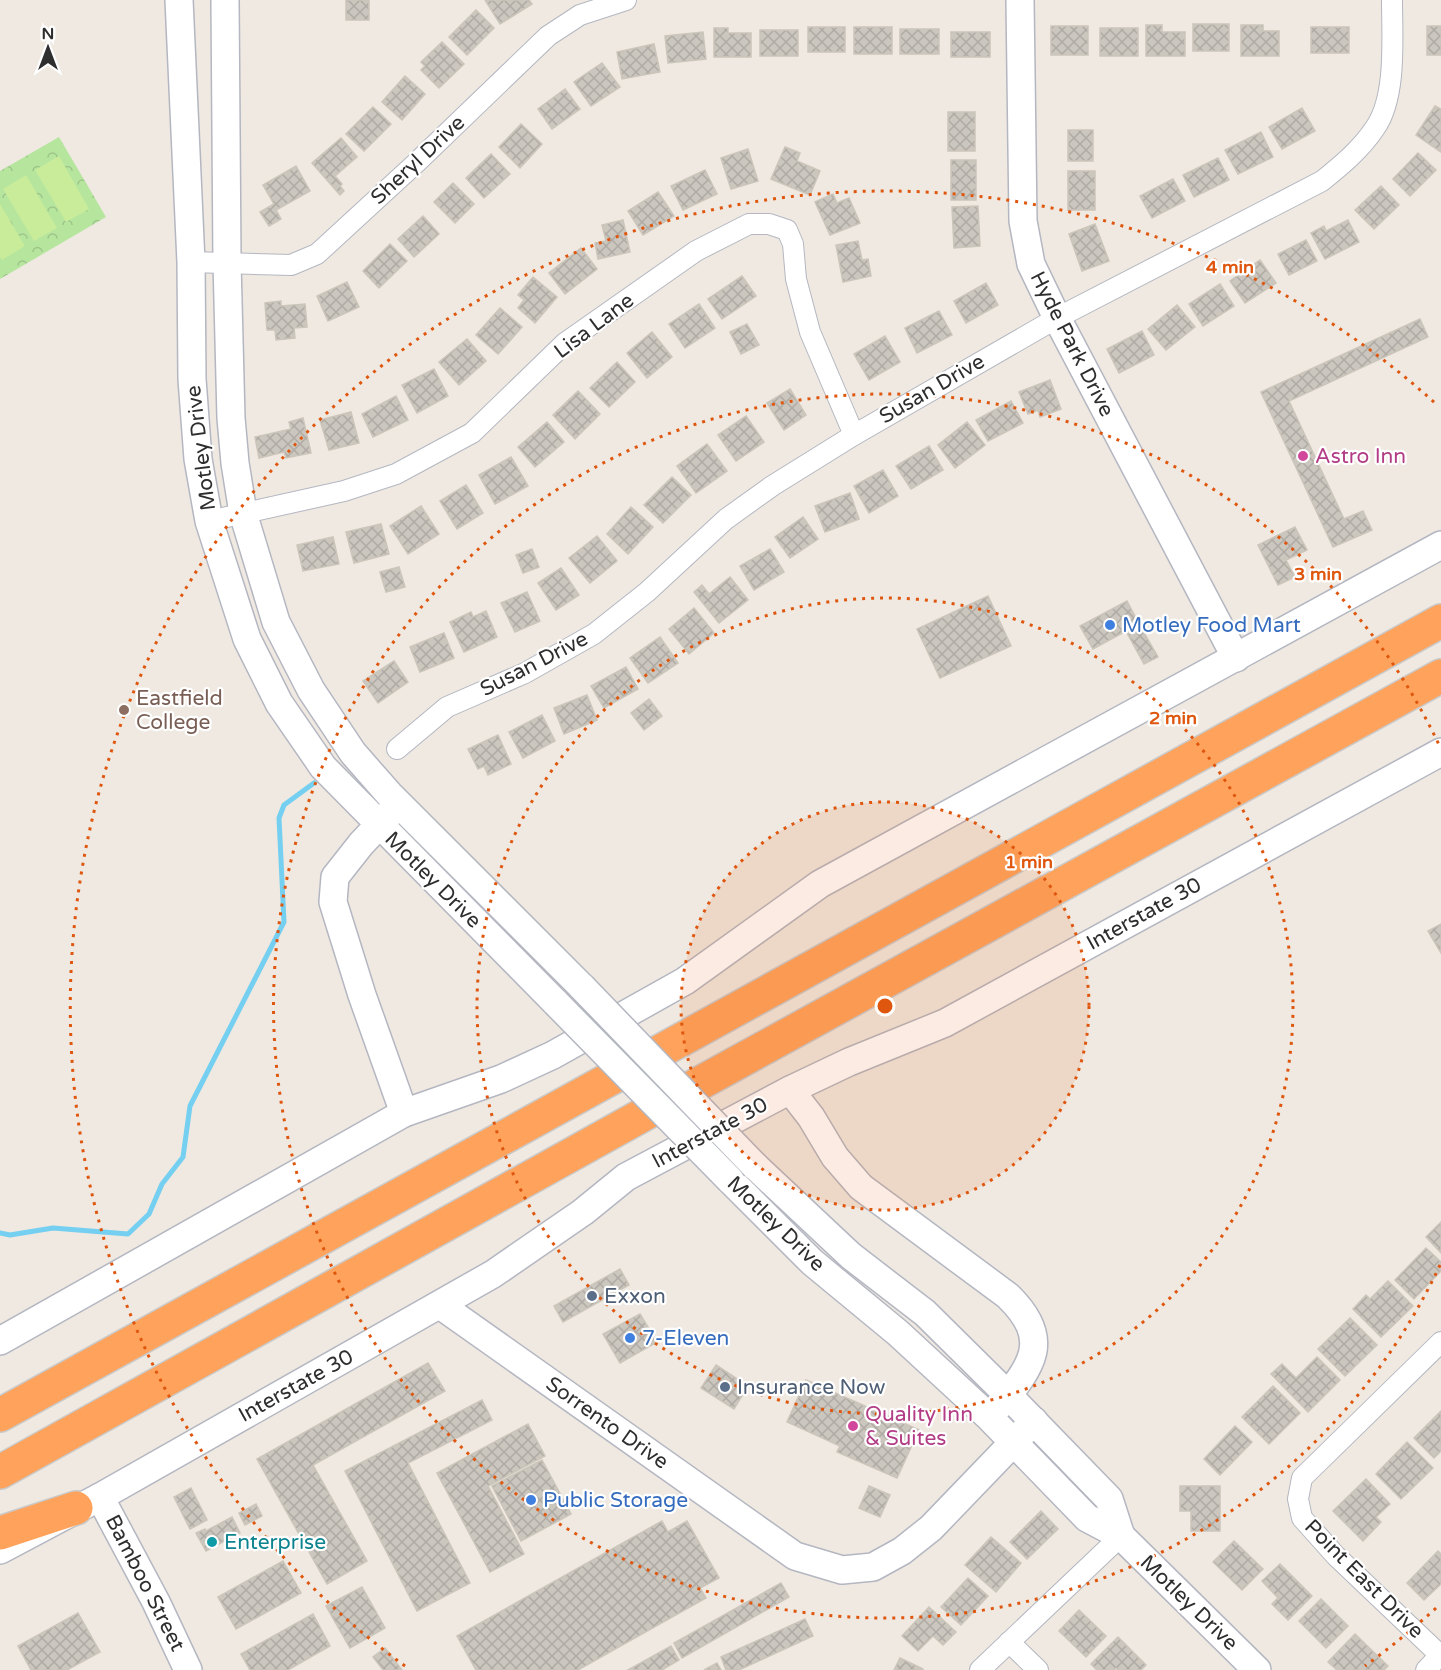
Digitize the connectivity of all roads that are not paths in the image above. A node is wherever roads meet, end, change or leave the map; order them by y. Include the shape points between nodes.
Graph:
1 (178, 0) edge
2 (225, 0) edge
3 (626, 0) edge
4 (1020, 0) edge
5 (1392, 0) edge
6 (191, 262) junction
7 (226, 262) junction
8 (1057, 318) junction
9 (854, 435) junction
10 (243, 513) junction
11 (209, 521) junction
12 (1441, 545) edge
13 (1441, 621) edge
14 (1236, 657) junction
15 (1441, 676) edge
16 (397, 749) dead end
17 (1441, 752) edge
18 (399, 804) junction
19 (378, 825) junction
20 (790, 1090) junction
21 (404, 1113) junction
22 (440, 1305) junction
23 (0, 1341) edge
24 (1441, 1342) edge
25 (1008, 1395) junction
26 (0, 1415) edge
27 (989, 1417) junction
28 (1034, 1421) junction
29 (1013, 1442) junction
30 (0, 1472) edge
31 (88, 1503) junction
32 (0, 1533) edge
33 (1121, 1536) junction
34 (0, 1550) edge
35 (1009, 1642) junction
36 (1440, 1654) edge
37 (188, 1670) edge
38 (980, 1670) edge
39 (1038, 1670) edge
40 (1257, 1670) edge
41 (1426, 1670) edge

1 - 6 main road, Motley Drive
2 - 7 main road, Motley Drive
3 - 7 street, Sheryl Drive via 580,15 548,36 317,254 291,265
4 - 8 main road, Hyde Park Drive via 1023,221 1031,264
5 - 8 street, Susan Drive via 1391,76 1382,116 1351,158 1322,181
6 - 7 street, Sheryl Drive
6 - 11 main road, Motley Drive via 192,380 198,459
7 - 10 main road, Motley Drive via 231,418
8 - 9 street, Susan Drive
8 - 14 main road, Hyde Park Drive
9 - 10 street, Lisa Lane via 810,332 787,230 769,224 749,224 696,251 565,343 472,433 396,474 344,491
9 - 16 street, Susan Drive via 726,519 594,634 525,673 447,707
10 - 11 street, Lisa Lane
10 - 18 main road, Motley Drive via 276,622 311,690 353,753
11 - 19 main road, Motley Drive via 247,639 279,703 323,767
12 - 14 main road
13 - 26 highway
14 - 21 main road via 820,884 686,981 553,1055 480,1087
15 - 30 highway
17 - 20 main road, Interstate 30 via 945,1023
18 - 19 main road
18 - 25 main road, Motley Drive, bridge via 754,1166 851,1256 925,1313
19 - 21 main road via 334,877 333,902
19 - 27 main road, Motley Drive, bridge via 812,1262 898,1333
20 - 22 main road, Interstate 30 via 626,1178 496,1272
20 - 25 main road via 835,1156 861,1186 1020,1308 1030,1323 1032,1356
21 - 23 main road
22 - 29 main road, Sorrento Drive via 795,1556 842,1570 873,1567 902,1551 931,1528
22 - 31 main road, Interstate 30
24 - 36 street, Point East Drive via 1302,1478 1298,1499 1302,1518 1336,1556
25 - 27 main road
25 - 28 main road, Motley Drive
27 - 29 main road, Motley Drive
28 - 29 main road, Sorrento Drive
28 - 33 main road, Motley Drive via 1109,1499
29 - 33 main road, Motley Drive via 1087,1518
31 - 32 highway
31 - 34 main road, Interstate 30
31 - 37 main road, Bamboo Street via 156,1602
33 - 35 street
33 - 40 main road, Motley Drive
35 - 38 street
35 - 39 street
36 - 41 street

